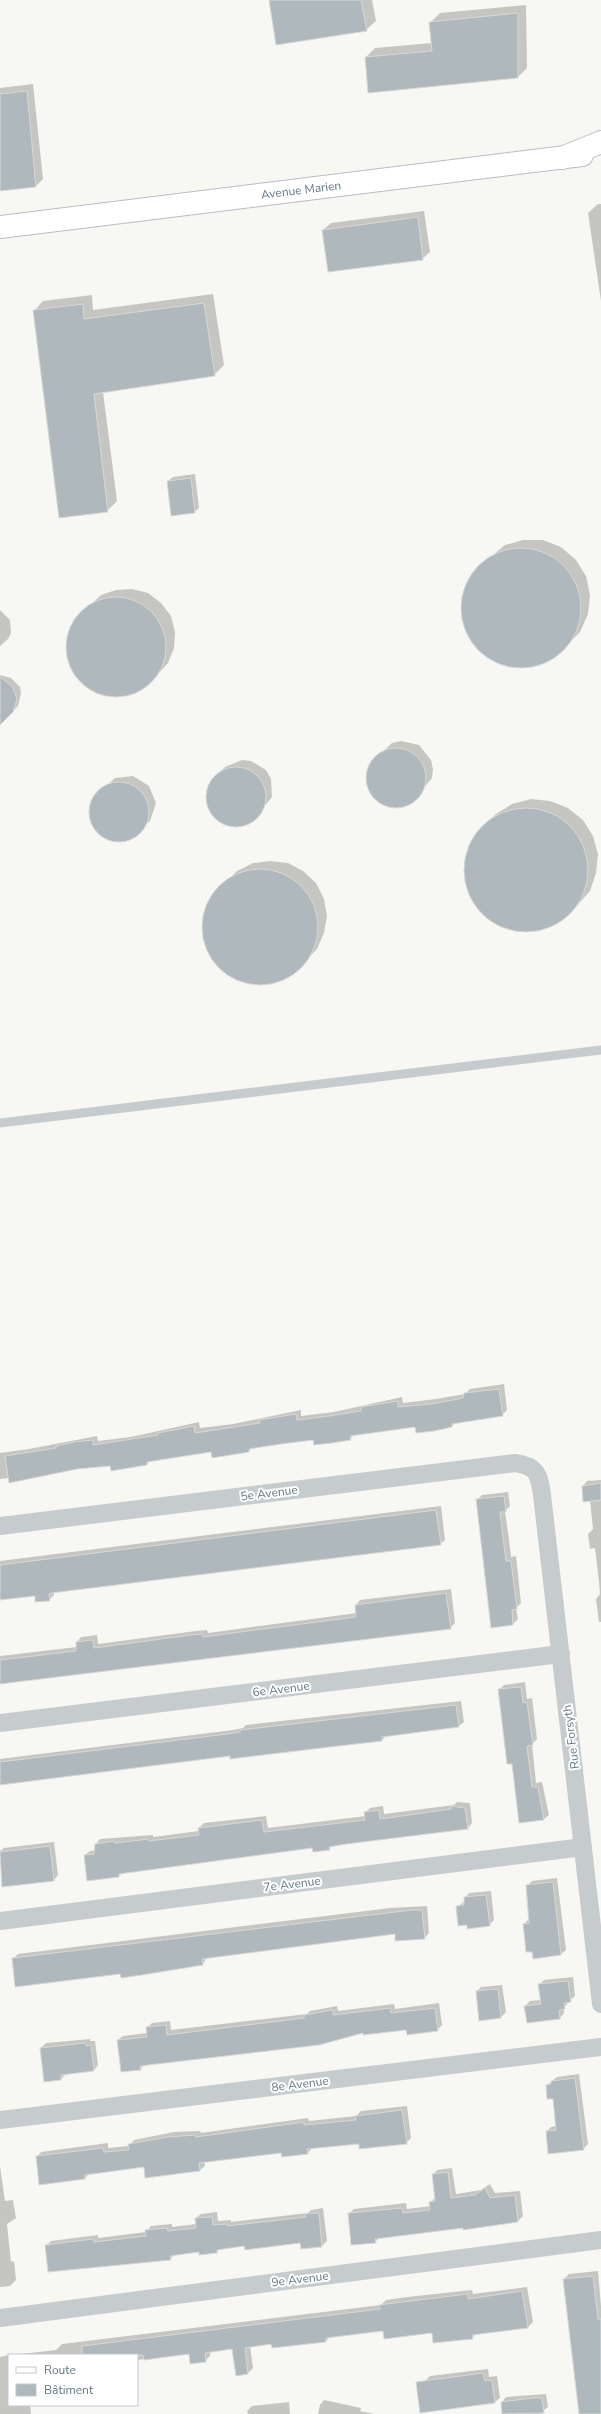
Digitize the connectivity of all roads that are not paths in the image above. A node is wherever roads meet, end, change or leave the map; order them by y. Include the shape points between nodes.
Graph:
1 (601, 142) edge
2 (601, 153) edge
3 (562, 158) junction
4 (0, 227) edge
5 (601, 1050) edge
6 (0, 1123) edge
7 (536, 1471) joint
8 (0, 1526) edge
9 (561, 1654) junction
10 (0, 1723) edge
11 (583, 1847) junction
12 (0, 1921) edge
13 (601, 2004) edge
14 (601, 2047) edge
15 (0, 2120) edge
16 (601, 2240) edge
17 (0, 2318) edge

1 - 3 street
2 - 3 street, Avenue Marien
3 - 4 street, Avenue Marien
5 - 6 lane
7 - 8 street, 5e Avenue via 528,1465 515,1463
7 - 9 street, Rue Forsyth via 540,1482
9 - 10 street, 6e Avenue
9 - 11 street, Rue Forsyth
11 - 12 street, 7e Avenue
11 - 13 street, Rue Forsyth
14 - 15 street, 8e Avenue
16 - 17 street, 9e Avenue

